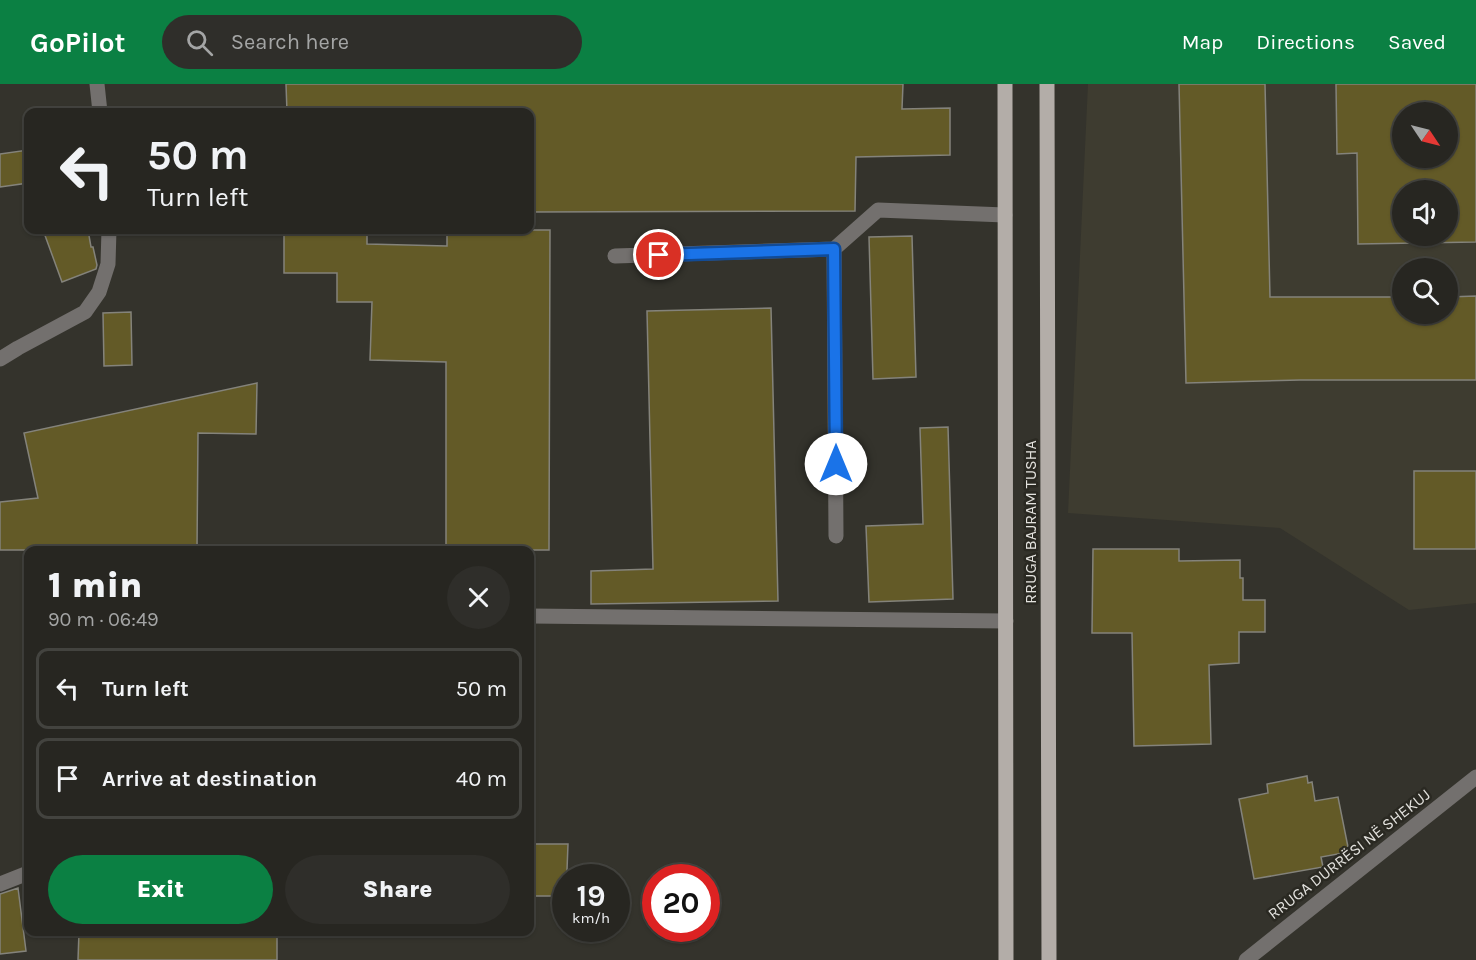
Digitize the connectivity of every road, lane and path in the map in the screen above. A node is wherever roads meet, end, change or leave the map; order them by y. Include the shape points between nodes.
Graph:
1 (97, 84) edge
2 (1005, 84) edge
3 (1047, 84) edge
4 (100, 108) edge
5 (1005, 215) junction
6 (109, 234) edge
7 (834, 249) junction
8 (615, 256) dead end
9 (0, 360) edge
10 (836, 536) dead end
11 (534, 616) edge
12 (1006, 621) junction
13 (1476, 777) edge
14 (24, 875) edge
15 (0, 884) edge
16 (1006, 960) edge
17 (1049, 960) edge
18 (1246, 960) edge

1 - 4 street
2 - 5 main road, RRUGA BAJRAM TUSHA
3 - 17 main road, RRUGA BAJRAM TUSHA
5 - 7 street via 878,210
5 - 12 main road, RRUGA BAJRAM TUSHA
6 - 9 street via 108,264 99,292 85,312
7 - 8 street
7 - 10 street
11 - 12 street
12 - 16 main road, RRUGA BAJRAM TUSHA
13 - 18 street, RRUGA DURRËSI NË SHEKUJ
14 - 15 street

